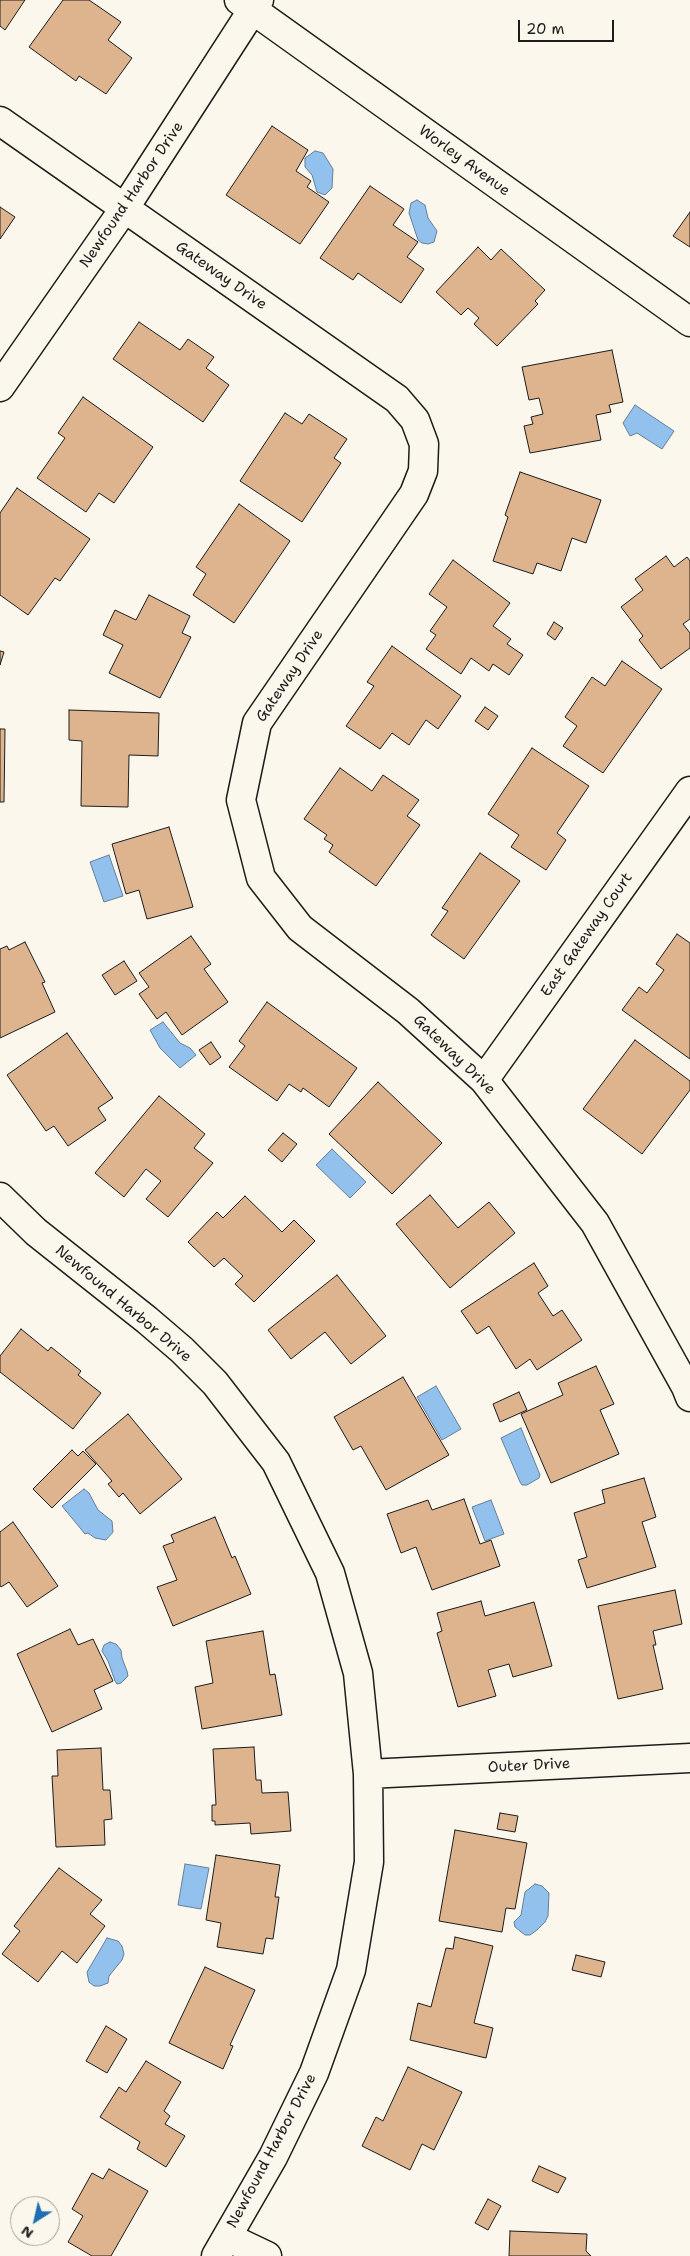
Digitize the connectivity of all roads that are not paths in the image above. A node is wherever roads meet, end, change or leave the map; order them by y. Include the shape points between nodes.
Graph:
1 (250, 3) edge
2 (0, 121) edge
3 (124, 209) junction
4 (690, 322) edge
5 (0, 387) edge
6 (690, 790) edge
7 (484, 1080) junction
8 (0, 1196) edge
9 (689, 1389) edge
10 (690, 1758) edge
11 (368, 1774) junction
12 (222, 2246) edge
13 (267, 2256) edge

1 - 3 street, Newfound Harbor Drive
1 - 4 street, Worley Avenue
2 - 3 street, Gateway Drive
3 - 5 street, Newfound Harbor Drive
3 - 7 street, Gateway Drive via 397,399 415,420 424,444 423,471 414,494 257,723 241,800 261,878 300,928 408,1011
6 - 7 street, East Gateway Court
7 - 9 street, Gateway Drive via 595,1223
8 - 11 street, Newfound Harbor Drive via 36,1232 182,1350 214,1383 276,1462 330,1573 358,1673
10 - 11 street, Outer Drive
11 - 12 street, Newfound Harbor Drive via 369,1862 351,1970 314,2073 273,2157
12 - 13 street

